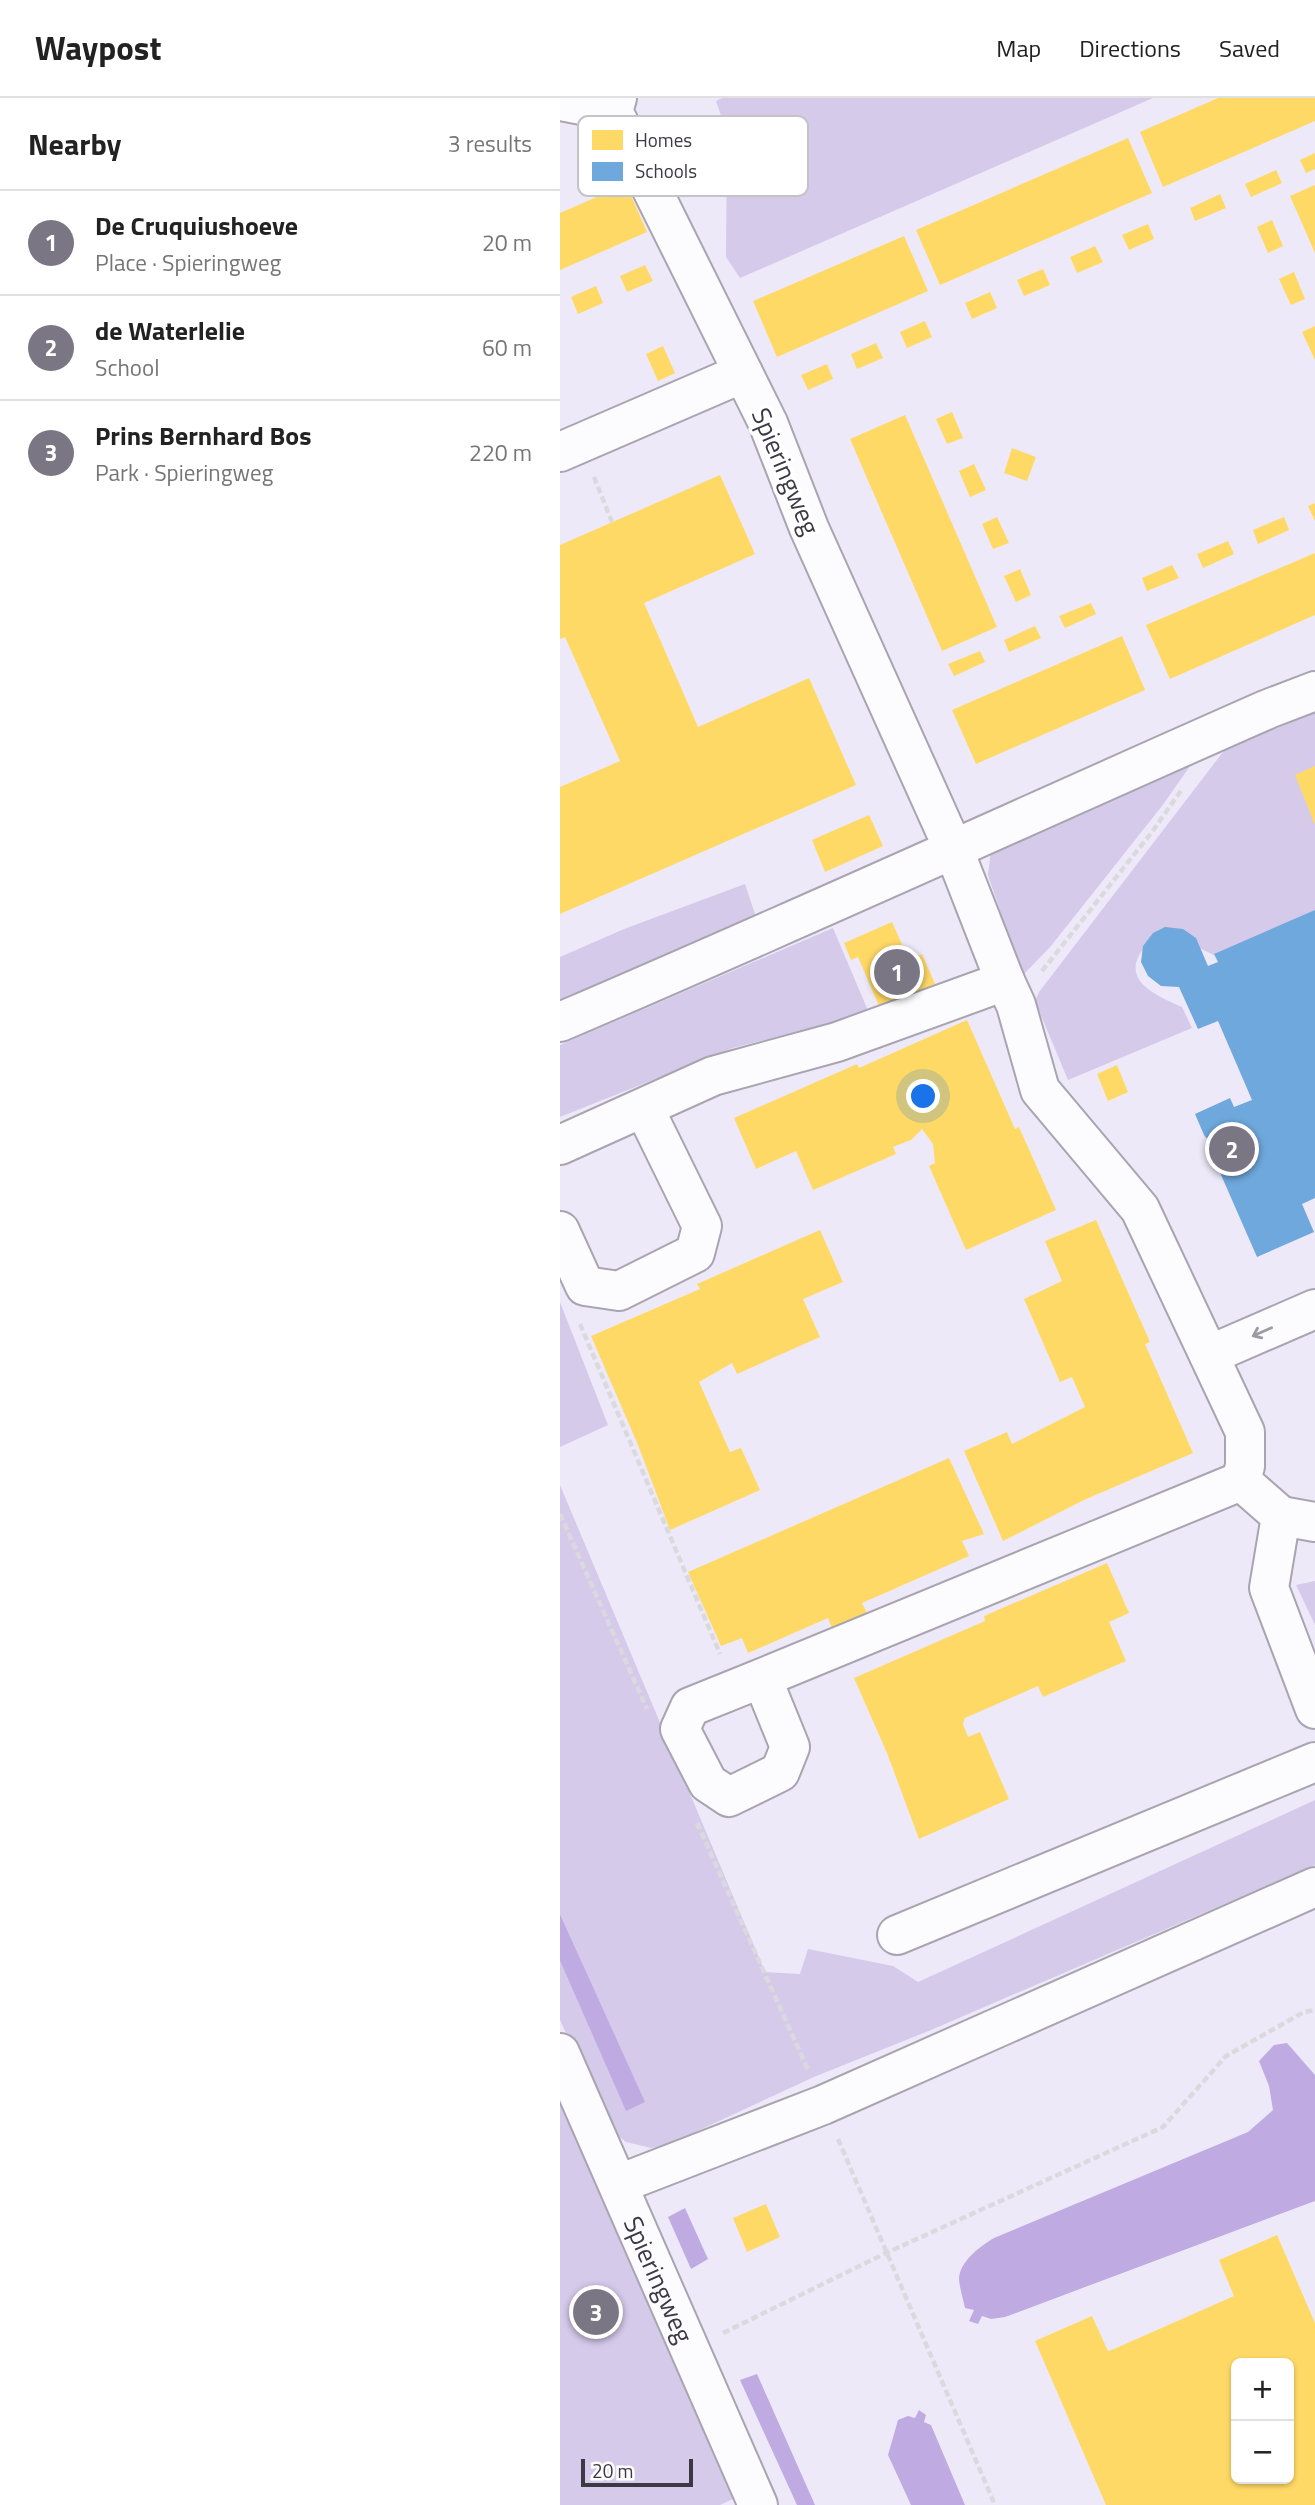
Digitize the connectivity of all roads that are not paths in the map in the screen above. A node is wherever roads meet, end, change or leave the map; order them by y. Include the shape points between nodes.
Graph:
1 (560, 101) edge
2 (615, 104) edge
3 (659, 196) edge
4 (743, 373) junction
5 (570, 448) edge
6 (1315, 691) edge
7 (953, 848) junction
8 (1010, 993) junction
9 (560, 1022) edge
10 (644, 1108) junction
11 (560, 1145) edge
12 (560, 1231) edge
13 (1315, 1309) edge
14 (1209, 1355) junction
15 (1241, 1481) junction
16 (1298, 1519) edge
17 (748, 1683) road end
18 (1315, 1709) edge
19 (1315, 1762) edge
20 (1315, 1887) edge
21 (897, 1935) dead end
22 (560, 2053) edge
23 (619, 2184) junction
24 (758, 2505) edge

1 - 2 street
3 - 4 street, Spieringweg
4 - 5 street
4 - 7 street, Spieringweg
6 - 7 street
7 - 8 street, Spieringweg
7 - 9 street
8 - 10 street via 713,1076
8 - 14 street, Spieringweg via 1040,1090 1140,1209
10 - 11 street
10 - 12 street via 702,1226 695,1253 619,1291 585,1286
13 -> 14 street
14 - 15 street, Spieringweg via 1245,1432
15 - 16 street
15 - 17 street
16 - 18 street via 1269,1588
19 - 21 street
20 - 23 street via 823,2105
22 - 23 street, Spieringweg
23 - 24 street, Spieringweg

